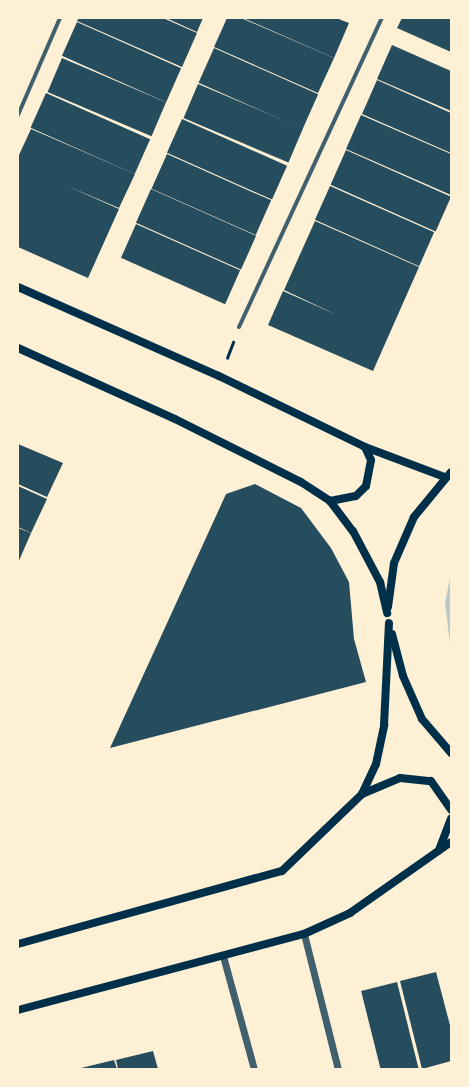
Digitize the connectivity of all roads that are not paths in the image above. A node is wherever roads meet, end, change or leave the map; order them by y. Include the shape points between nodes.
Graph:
1 (60, 18) edge
2 (382, 18) edge
3 (18, 116) edge
4 (18, 287) edge
5 (240, 327) road end
6 (18, 348) edge
7 (365, 447) junction
8 (448, 474) edge
9 (330, 501) junction
10 (387, 613) junction
11 (389, 623) junction
12 (451, 753) edge
13 (362, 794) junction
14 (451, 810) edge
15 (451, 818) edge
16 (451, 842) edge
17 (440, 850) junction
18 (304, 934) junction
19 (18, 944) edge
20 (223, 956) junction
21 (18, 1010) edge
22 (254, 1069) edge
23 (338, 1069) edge

1 - 3 street
2 - 5 street
4 - 7 main road via 219,376
6 - 9 main road via 175,419 301,482
7 - 8 main road
7 - 9 main road via 371,460 366,486 356,496
8 - 10 main road via 414,517 397,556
9 - 10 main road via 353,531 380,582
10 - 11 main road
11 - 12 main road via 402,676 422,719
11 - 13 main road via 384,725 376,764
13 - 14 main road via 400,778 431,781
13 - 19 main road via 282,871
15 - 17 main road
16 - 17 main road
17 - 18 main road via 350,913
18 - 20 main road
18 - 23 street
20 - 21 main road
20 - 22 street

